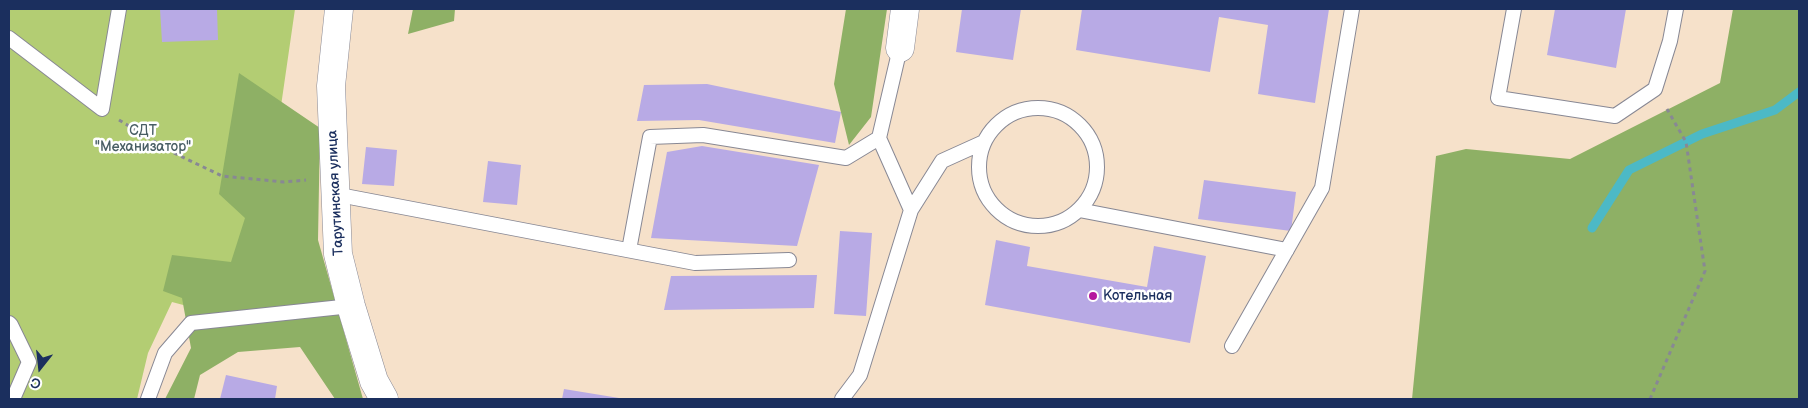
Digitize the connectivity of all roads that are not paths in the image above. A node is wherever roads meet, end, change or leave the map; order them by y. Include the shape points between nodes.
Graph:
1 (119, 9) edge
2 (339, 9) edge
3 (905, 9) edge
4 (1352, 9) edge
5 (1514, 9) edge
6 (1676, 9) edge
7 (9, 38) edge
8 (900, 48) joint
9 (879, 138) junction
10 (984, 142) junction
11 (334, 186) junction
12 (911, 210) junction
13 (1079, 210) junction
14 (629, 250) junction
15 (1287, 250) junction
16 (789, 260) dead end
17 (351, 306) junction
18 (9, 323) edge
19 (1232, 346) dead end
20 (13, 399) edge
21 (148, 399) edge
22 (384, 399) edge
23 (842, 399) edge

1 - 7 lane via 102,109
2 - 11 street, Тарутинская улица via 331,86
3 - 8 street
4 - 15 lane via 1322,188
5 - 6 lane via 1498,98 1615,116 1656,89
8 - 9 lane
9 - 12 lane
9 - 14 lane via 846,158 703,135 650,136
10 - 12 lane via 942,161
10 - 13 lane via 979,165 983,188 995,208 1014,221 1036,226 1059,222
10 - 13 lane via 998,123 1017,111 1040,108 1063,112 1082,126 1094,146 1098,169 1093,191
11 - 14 lane
11 - 17 street, Тарутинская улица via 338,254
12 - 23 lane via 860,375
13 - 15 lane
14 - 16 lane via 695,263
15 - 19 lane
17 - 21 lane via 191,323 165,352
17 - 22 street, Тарутинская улица via 374,381
18 - 20 lane via 29,362

